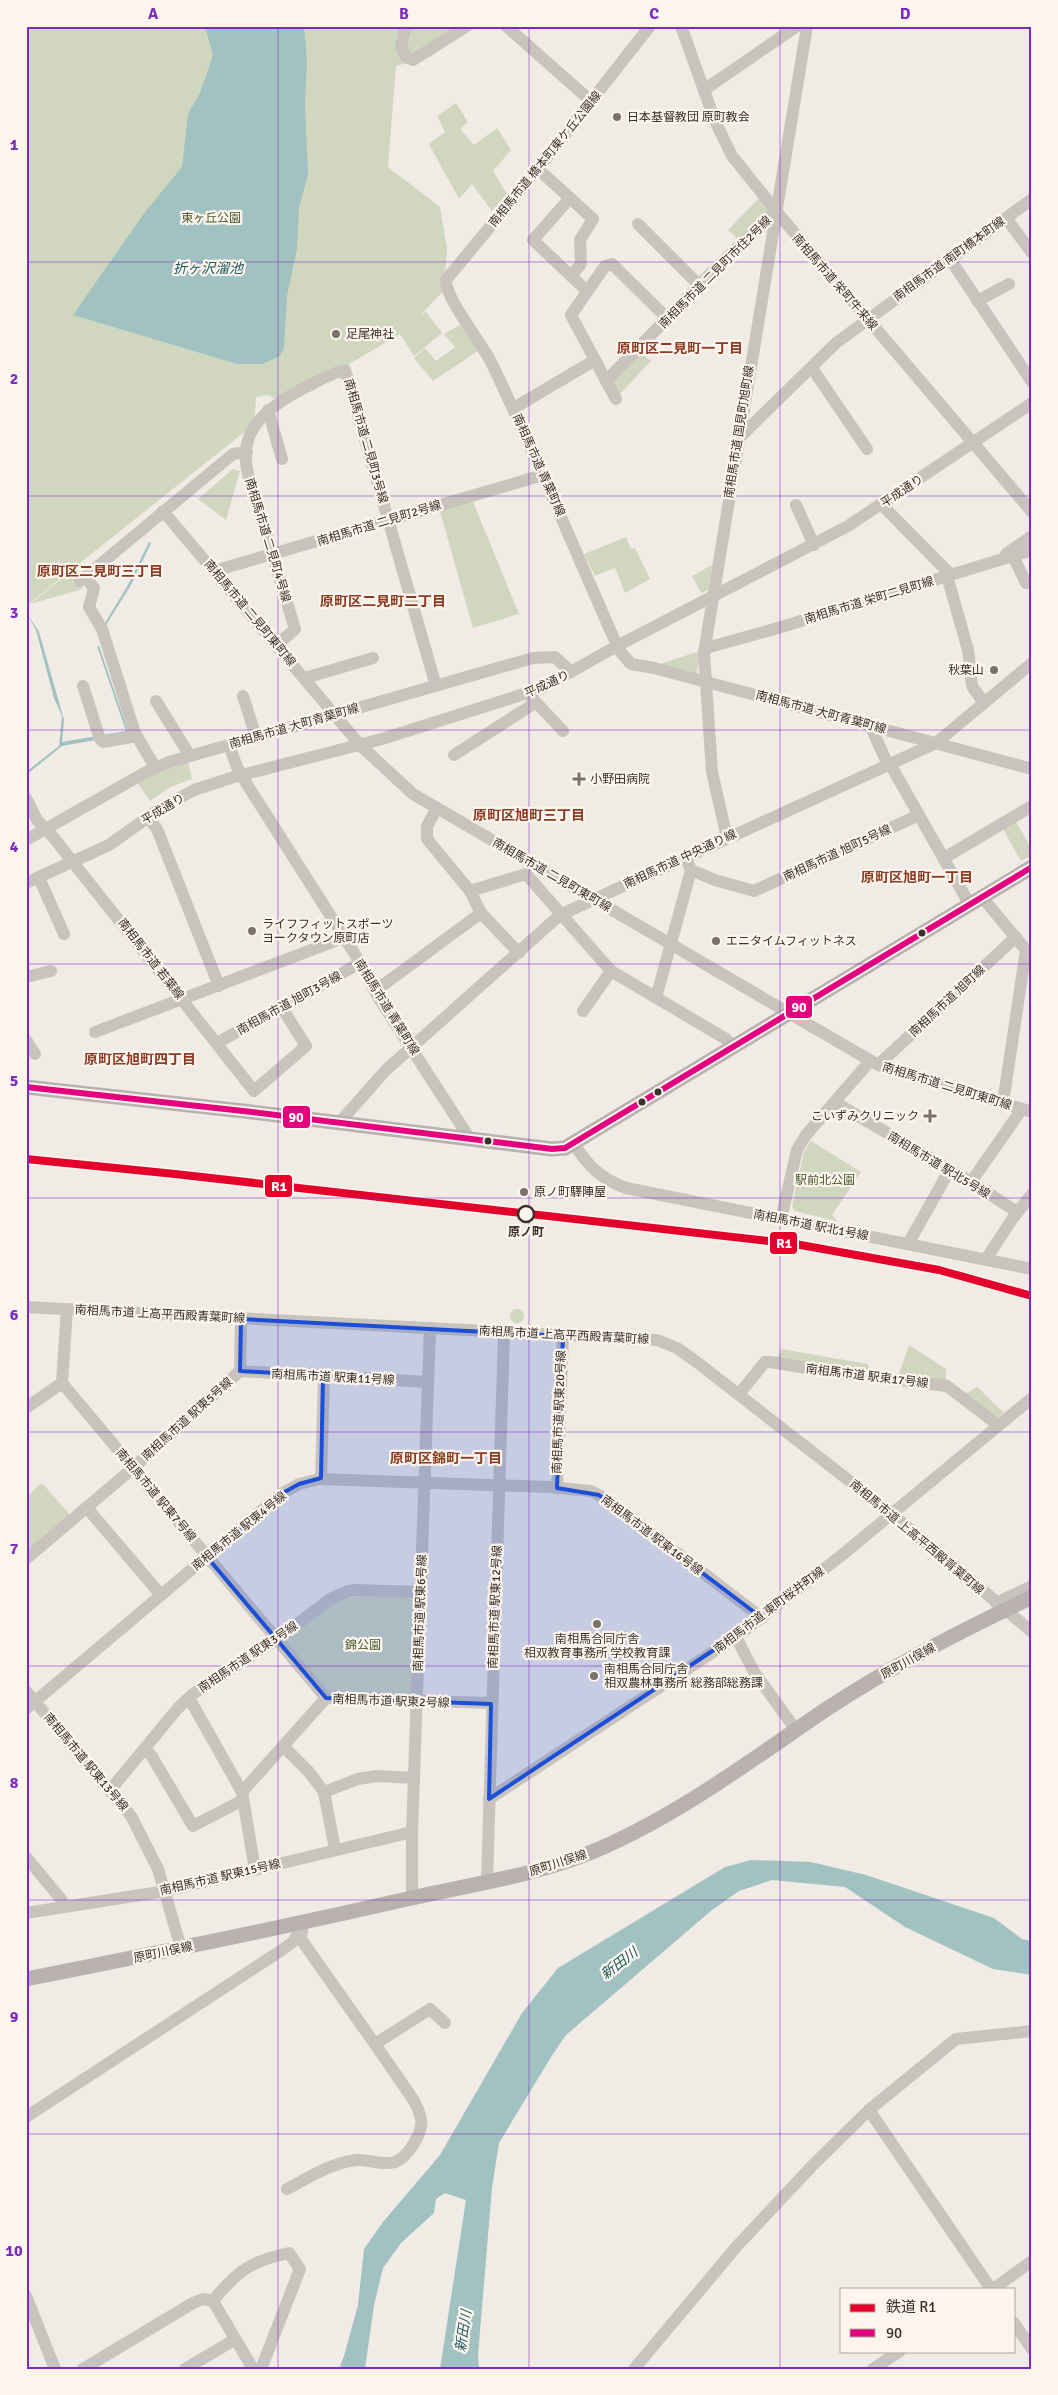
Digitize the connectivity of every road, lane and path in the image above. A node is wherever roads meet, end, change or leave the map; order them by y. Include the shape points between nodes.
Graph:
1 (406, 26) edge
2 (467, 26) edge
3 (506, 26) edge
4 (650, 26) edge
5 (681, 26) edge
6 (797, 26) edge
7 (807, 26) edge
8 (704, 90) junction
9 (591, 100) junction
10 (538, 169) junction
11 (570, 198) junction
12 (1032, 199) edge
13 (777, 210) junction
14 (1006, 218) junction
15 (638, 224) dead end
16 (1032, 253) edge
17 (950, 259) junction
18 (572, 276) junction
19 (1009, 284) dead end
20 (700, 286) junction
21 (447, 292) joint
22 (587, 292) junction
23 (977, 301) junction
24 (668, 318) junction
25 (867, 319) junction
26 (595, 360) junction
27 (812, 368) junction
28 (606, 381) junction
29 (1032, 382) edge
30 (616, 398) dead end
31 (1032, 403) edge
32 (514, 408) junction
33 (268, 410) junction
34 (739, 438) junction
35 (973, 443) junction
36 (867, 449) dead end
37 (247, 452) junction
38 (282, 459) dead end
39 (543, 475) junction
40 (796, 505) dead end
41 (882, 505) junction
42 (163, 512) junction
43 (1032, 512) edge
44 (389, 519) junction
45 (1032, 536) edge
46 (814, 545) junction
47 (1032, 550) edge
48 (272, 554) junction
49 (1012, 556) junction
50 (998, 560) junction
51 (214, 571) junction
52 (949, 576) junction
53 (1026, 583) dead end
54 (714, 596) junction
55 (277, 645) junction
56 (617, 646) junction
57 (706, 648) junction
58 (373, 658) dead end
59 (1032, 663) edge
60 (571, 672) junction
61 (305, 678) junction
62 (705, 682) junction
63 (83, 686) dead end
64 (436, 686) junction
65 (243, 696) dead end
66 (532, 698) junction
67 (156, 701) dead end
68 (984, 703) junction
69 (336, 714) junction
70 (870, 725) junction
71 (563, 731) dead end
72 (137, 736) junction
73 (256, 737) junction
74 (936, 743) junction
75 (229, 745) junction
76 (360, 745) junction
77 (454, 754) dead end
78 (190, 756) junction
79 (889, 764) junction
80 (155, 767) junction
81 (1032, 769) edge
82 (242, 775) junction
83 (26, 798) edge
84 (1032, 806) edge
85 (436, 808) junction
86 (919, 815) junction
87 (148, 817) junction
88 (46, 829) junction
89 (727, 838) junction
90 (26, 840) edge
91 (686, 856) junction
92 (944, 858) junction
93 (72, 863) junction
94 (1032, 867) edge
95 (530, 869) junction
96 (691, 870) junction
97 (39, 878) junction
98 (26, 883) edge
99 (470, 891) junction
100 (594, 899) junction
101 (976, 901) junction
102 (482, 913) junction
103 (560, 915) junction
104 (64, 934) dead end
105 (1016, 937) junction
106 (343, 938) junction
107 (670, 945) junction
108 (1029, 952) edge
109 (519, 953) junction
110 (360, 963) junction
111 (51, 971) dead end
112 (611, 971) junction
113 (26, 976) edge
114 (219, 986) junction
115 (375, 991) junction
116 (656, 998) junction
117 (183, 1000) junction
118 (282, 1008) junction
119 (583, 1011) dead end
120 (789, 1014) junction
121 (96, 1032) dead end
122 (26, 1040) edge
123 (217, 1043) junction
124 (411, 1047) junction
125 (733, 1047) junction
126 (35, 1054) dead end
127 (874, 1063) junction
128 (26, 1087) edge
129 (254, 1091) junction
130 (836, 1103) junction
131 (1004, 1103) junction
132 (1027, 1110) edge
133 (252, 1112) junction
134 (339, 1123) junction
135 (470, 1138) junction
136 (574, 1144) junction
137 (949, 1171) junction
138 (972, 1182) junction
139 (1032, 1194) edge
140 (1017, 1212) junction
141 (781, 1219) junction
142 (908, 1244) junction
143 (986, 1259) junction
144 (1032, 1269) edge
145 (26, 1307) edge
146 (67, 1309) junction
147 (241, 1319) junction
148 (430, 1328) junction
149 (504, 1333) junction
150 (563, 1336) junction
151 (240, 1371) junction
152 (324, 1376) junction
153 (427, 1382) junction
154 (62, 1383) junction
155 (738, 1394) junction
156 (1032, 1398) edge
157 (26, 1408) edge
158 (998, 1425) junction
159 (133, 1468) junction
160 (321, 1479) junction
161 (425, 1482) junction
162 (499, 1485) junction
163 (557, 1488) junction
164 (87, 1508) junction
165 (892, 1514) junction
166 (207, 1557) junction
167 (26, 1559) edge
168 (420, 1592) junction
169 (1031, 1594) edge
170 (161, 1595) junction
171 (1000, 1606) junction
172 (1032, 1615) edge
173 (762, 1618) junction
174 (1020, 1622) junction
175 (1032, 1632) edge
176 (736, 1637) junction
177 (277, 1639) junction
178 (26, 1691) edge
179 (189, 1698) junction
180 (326, 1698) junction
181 (417, 1702) junction
182 (491, 1703) junction
183 (31, 1705) edge
184 (796, 1730) junction
185 (283, 1746) junction
186 (145, 1750) junction
187 (414, 1778) junction
188 (111, 1789) junction
189 (324, 1792) junction
190 (242, 1796) junction
191 (488, 1799) junction
192 (412, 1832) junction
193 (336, 1849) junction
194 (26, 1857) edge
195 (255, 1870) junction
196 (487, 1882) junction
197 (166, 1891) junction
198 (412, 1898) junction
199 (64, 1906) junction
200 (26, 1913) edge
201 (303, 1923) junction
202 (181, 1948) junction
203 (26, 1979) edge
204 (446, 2023) dead end
205 (1032, 2031) edge
206 (375, 2044) junction
207 (869, 2110) junction
208 (26, 2117) edge
209 (287, 2189) dead end
210 (1032, 2261) edge
211 (991, 2288) edge
212 (993, 2288) edge
213 (26, 2296) edge
214 (212, 2301) junction
215 (1016, 2326) edge
216 (234, 2340) junction
217 (1032, 2349) edge
218 (898, 2352) edge
219 (55, 2369) edge
220 (83, 2369) edge
221 (184, 2369) edge
222 (253, 2369) edge
223 (261, 2369) edge
224 (634, 2369) edge
225 (873, 2369) edge

1 - 2 street via 401,47 406,57 413,60
3 - 9 street
4 - 9 street, 南相馬市道 橋本町東ケ丘公園線
5 - 8 street, 南相馬市道 栄町牛来線
6 - 8 street
7 - 13 street, 南相馬市道 国見町旭町線
8 - 13 street, 南相馬市道 栄町牛来線 via 728,151
9 - 10 street, 南相馬市道 橋本町東ケ丘公園線
10 - 11 street
10 - 21 street, 南相馬市道 橋本町東ケ丘公園線 via 448,277
11 - 18 street via 593,219 580,240 581,264
11 - 18 street via 534,240
12 - 14 street, 南相馬市道 南町橋本町線
13 - 20 street, 南相馬市道 二見町市住2号線
13 - 25 street, 南相馬市道 栄町牛来線
13 - 34 street, 南相馬市道 国見町旭町線
14 - 16 street
14 - 17 street, 南相馬市道 南町橋本町線
15 - 20 street
17 - 23 street
17 - 25 street, 南相馬市道 南町橋本町線
18 - 22 street
19 - 23 street
20 - 24 street, 南相馬市道 二見町市住2号線
21 - 32 street, 南相馬市道 青葉町線 via 484,347
22 - 24 street via 605,266 612,264
22 - 26 street via 571,316
23 - 29 street
24 - 28 street, 南相馬市道 二見町市住2号線
25 - 27 street, 南相馬市道 南町橋本町線 via 830,348
25 - 35 street, 南相馬市道 栄町牛来線
26 - 28 street
26 - 32 street
27 - 34 street, 南相馬市道 南町橋本町線
27 - 36 street
28 - 30 street
31 - 35 street, 平成通り
32 - 39 street, 南相馬市道 青葉町線
33 - 37 street, 南相馬市道 二見町4号線 via 254,427
33 - 38 street
33 - 44 street, 南相馬市道 二見町3号線 via 345,370
34 - 54 street, 南相馬市道 国見町旭町線
35 - 41 street, 平成通り
35 - 43 street, 南相馬市道 栄町牛来線
37 - 42 street via 233,454
37 - 48 street, 南相馬市道 二見町4号線 via 245,465
39 - 44 street, 南相馬市道 二見町2号線
39 - 56 street, 南相馬市道 青葉町線
40 - 46 street
41 - 46 street, 平成通り
41 - 52 street
42 - 51 street, 南相馬市道 二見町東町線
42 - 72 street via 82,579 94,588 90,607 102,629
44 - 48 street, 南相馬市道 二見町2号線
44 - 64 street, 南相馬市道 二見町3号線
45 - 50 street
46 - 54 street, 平成通り
47 - 49 street, 南相馬市道 栄町二見町線
48 - 51 street, 南相馬市道 二見町2号線
48 - 55 street, 南相馬市道 二見町4号線 via 295,629
49 - 50 street, 南相馬市道 栄町二見町線
49 - 53 street
50 - 52 street, 南相馬市道 栄町二見町線
51 - 55 street, 南相馬市道 二見町東町線
52 - 57 street, 南相馬市道 栄町二見町線
52 - 68 street via 968,650 972,686
54 - 56 street, 平成通り
54 - 57 street, 南相馬市道 国見町旭町線
55 - 61 street, 南相馬市道 二見町東町線
56 - 60 street, 平成通り
56 - 62 street, 南相馬市道 大町青葉町線 via 631,664
57 - 62 street, 南相馬市道 国見町旭町線
58 - 61 street
59 - 68 street, 南相馬市道 中央通り線
60 - 64 street, 南相馬市道 大町青葉町線 via 560,660 541,657
60 - 66 street, 平成通り
61 - 69 street, 南相馬市道 二見町東町線
62 - 70 street, 南相馬市道 大町青葉町線
62 - 89 street, 南相馬市道 国見町旭町線 via 712,772
63 - 72 street via 100,738
64 - 69 street, 南相馬市道 大町青葉町線
65 - 73 street
66 - 71 street
66 - 76 street, 平成通り
66 - 77 street
67 - 78 street
68 - 74 street, 南相馬市道 中央通り線
69 - 73 street, 南相馬市道 大町青葉町線
69 - 76 street, 南相馬市道 二見町東町線
70 - 74 street, 南相馬市道 大町青葉町線
70 - 79 street
72 - 80 street
73 - 75 street, 南相馬市道 大町青葉町線
74 - 79 street, 南相馬市道 中央通り線
74 - 81 street, 南相馬市道 大町青葉町線
75 - 78 street, 南相馬市道 大町青葉町線
75 - 82 street, 南相馬市道 青葉町線
76 - 82 street, 平成通り
76 - 85 street, 南相馬市道 二見町東町線 via 406,788
78 - 80 street, 南相馬市道 大町青葉町線
79 - 86 street
79 - 89 street, 南相馬市道 中央通り線
80 - 88 street, 南相馬市道 大町青葉町線
82 - 87 street, 平成通り via 194,790
82 - 106 street, 南相馬市道 青葉町線
83 - 88 street, 南相馬市道 若葉線
84 - 92 street
85 - 95 street, 南相馬市道 二見町東町線
85 - 99 street via 427,826 428,839
86 - 92 street
86 - 96 street, 南相馬市道 旭町5号線 via 754,891
87 - 93 street, 平成通り via 109,845
87 - 114 street via 157,829
88 - 90 street, 南相馬市道 大町青葉町線
88 - 93 street, 南相馬市道 若葉線
89 - 91 street, 南相馬市道 中央通り線
91 - 96 street
91 - 100 street, 南相馬市道 中央通り線
92 - 101 street
93 - 97 street, 平成通り
93 - 117 street, 南相馬市道 若葉線
94 - 101 main road
95 - 99 street
95 - 100 street, 南相馬市道 二見町東町線
95 - 103 street
96 - 107 street
97 - 98 street, 平成通り
97 - 104 street
99 - 102 street
100 - 103 street, 南相馬市道 中央通り線
100 - 107 street, 南相馬市道 二見町東町線
101 - 105 street
101 - 120 main road
102 - 109 street
102 - 115 street
103 - 109 street, 南相馬市道 中央通り線
103 - 112 street
105 - 108 street
105 - 127 street, 南相馬市道 旭町線
106 - 110 street, 南相馬市道 青葉町線
106 - 114 street
107 - 116 street
107 - 120 street, 南相馬市道 二見町東町線
108 - 131 street
109 - 124 street, 南相馬市道 中央通り線
110 - 115 street, 南相馬市道 青葉町線
110 - 118 street, 南相馬市道 旭町3号線
111 - 113 street
112 - 116 street
112 - 119 street
114 - 117 street
115 - 124 street, 南相馬市道 青葉町線
116 - 125 street via 726,1039
117 - 121 street
117 - 123 street, 南相馬市道 若葉線
118 - 123 street, 南相馬市道 旭町3号線
118 - 129 street via 306,1046
120 - 125 main road
120 - 127 street, 南相馬市道 二見町東町線
122 - 126 street
123 - 129 street, 南相馬市道 若葉線
124 - 134 street, 南相馬市道 中央通り線 via 371,1085
124 - 135 street, 南相馬市道 青葉町線
125 - 136 main road
127 - 130 street, 南相馬市道 旭町線
127 - 131 street, 南相馬市道 二見町東町線
128 - 133 main road
129 - 133 street
130 - 137 street, 南相馬市道 駅北5号線
130 - 141 street, 南相馬市道 旭町線 via 806,1135 797,1150
131 - 132 street, 南相馬市道 二見町東町線
132 - 138 street
133 - 134 main road
134 - 135 main road
135 - 136 main road via 552,1149
136 - 141 street, 南相馬市道 駅北1号線 via 594,1171 615,1184
137 - 138 street, 南相馬市道 駅北5号線
137 - 142 street
138 - 140 street, 南相馬市道 駅北5号線
139 - 140 street
140 - 143 street
141 - 142 street, 南相馬市道 駅北1号線
142 - 143 street, 南相馬市道 駅北1号線
143 - 144 street, 南相馬市道 駅北1号線
145 - 146 street, 南相馬市道 上高平西殿青葉町線
146 - 147 street, 南相馬市道 上高平西殿青葉町線
146 - 154 street
147 - 148 street, 南相馬市道 上高平西殿青葉町線
147 - 151 street, 南相馬市道 駅東5号線
148 - 149 street, 南相馬市道 上高平西殿青葉町線
148 - 153 street, 南相馬市道 駅東6号線
149 - 150 street, 南相馬市道 上高平西殿青葉町線
149 - 162 street, 南相馬市道 駅東12号線
150 - 155 street, 南相馬市道 上高平西殿青葉町線 via 657,1340 677,1348
150 - 163 street, 南相馬市道 駅東20号線
151 - 152 street, 南相馬市道 駅東11号線
151 - 159 street, 南相馬市道 駅東5号線
152 - 153 street, 南相馬市道 駅東11号線
152 - 160 street
153 - 161 street, 南相馬市道 駅東6号線
154 - 157 street
154 - 159 street, 南相馬市道 駅東7号線
155 - 158 street, 南相馬市道 駅東17号線 via 765,1362 770,1362 947,1386
155 - 165 street, 南相馬市道 上高平西殿青葉町線
156 - 158 street, 南相馬市道 東町桜井町線
158 - 165 street, 南相馬市道 東町桜井町線
159 - 164 street, 南相馬市道 駅東5号線
159 - 166 street, 南相馬市道 駅東7号線
160 - 161 street, 南相馬市道 駅東4号線
160 - 166 street, 南相馬市道 駅東4号線 via 299,1484 281,1494
161 - 162 street, 南相馬市道 駅東4号線
161 - 168 street, 南相馬市道 駅東6号線
162 - 163 street, 南相馬市道 駅東16号線
162 - 182 street, 南相馬市道 駅東12号線
163 - 173 street, 南相馬市道 駅東16号線 via 600,1494
164 - 167 street, 南相馬市道 駅東5号線
164 - 170 street
165 - 171 street, 南相馬市道 上高平西殿青葉町線
165 - 173 street, 南相馬市道 東町桜井町線
166 - 170 street, 南相馬市道 駅東4号線
166 - 177 street, 南相馬市道 駅東7号線
168 - 177 street, 南相馬市道 駅東3号線 via 348,1591 330,1599
168 - 181 street, 南相馬市道 駅東6号線
169 - 171 main road, 原町川俣線
170 - 183 street, 南相馬市道 駅東4号線
171 - 174 street, 南相馬市道 上高平西殿青葉町線
171 - 184 main road, 原町川俣線
172 - 174 street
173 - 176 street, 南相馬市道 東町桜井町線
174 - 175 street, 南相馬市道 上高平西殿青葉町線
176 - 184 street via 754,1672
176 - 191 street, 南相馬市道 東町桜井町線
177 - 179 street, 南相馬市道 駅東3号線
177 - 180 street, 南相馬市道 駅東7号線
178 - 183 street, 南相馬市道 駅東13号線
179 - 186 street, 南相馬市道 駅東3号線
179 - 190 street
180 - 181 street, 南相馬市道 駅東2号線
180 - 185 street, 南相馬市道 駅東2号線
181 - 182 street, 南相馬市道 駅東2号線
181 - 187 street, 南相馬市道 駅東6号線
182 - 191 street, 南相馬市道 駅東12号線
183 - 188 street, 南相馬市道 駅東13号線
184 - 196 main road, 原町川俣線 via 691,1800 625,1837 559,1863
185 - 189 street
185 - 190 street, 南相馬市道 駅東2号線
186 - 188 street, 南相馬市道 駅東3号線
186 - 190 street via 193,1826
187 - 189 street via 376,1776
187 - 192 street, 南相馬市道 駅東6号線
188 - 197 street, 南相馬市道 駅東13号線 via 147,1843
189 - 193 street
190 - 195 street
191 - 196 street, 南相馬市道 駅東12号線
192 - 193 street, 南相馬市道 駅東15号線
192 - 198 street, 南相馬市道 駅東6号線
193 - 195 street, 南相馬市道 駅東15号線
194 - 199 street
195 - 197 street, 南相馬市道 駅東15号線
196 - 198 main road, 原町川俣線
197 - 199 street, 南相馬市道 駅東15号線
197 - 202 street, 南相馬市道 駅東13号線
198 - 201 main road, 原町川俣線
199 - 200 street, 南相馬市道 駅東15号線
201 - 202 main road, 原町川俣線
201 - 206 street via 301,1939
201 - 208 street via 294,1941 282,1950
202 - 203 main road, 原町川俣線
204 - 206 street via 430,2008
205 - 207 street via 956,2039
206 - 209 street via 414,2103 421,2119 417,2138 395,2162 355,2160
207 - 211 street
207 - 224 street via 736,2246
210 - 212 street
213 - 219 street
214 - 216 street
214 - 220 street via 203,2299 193,2303
214 - 223 street via 245,2267 263,2258 289,2253 300,2269
215 - 217 street
216 - 221 street
216 - 222 street
218 - 225 street

